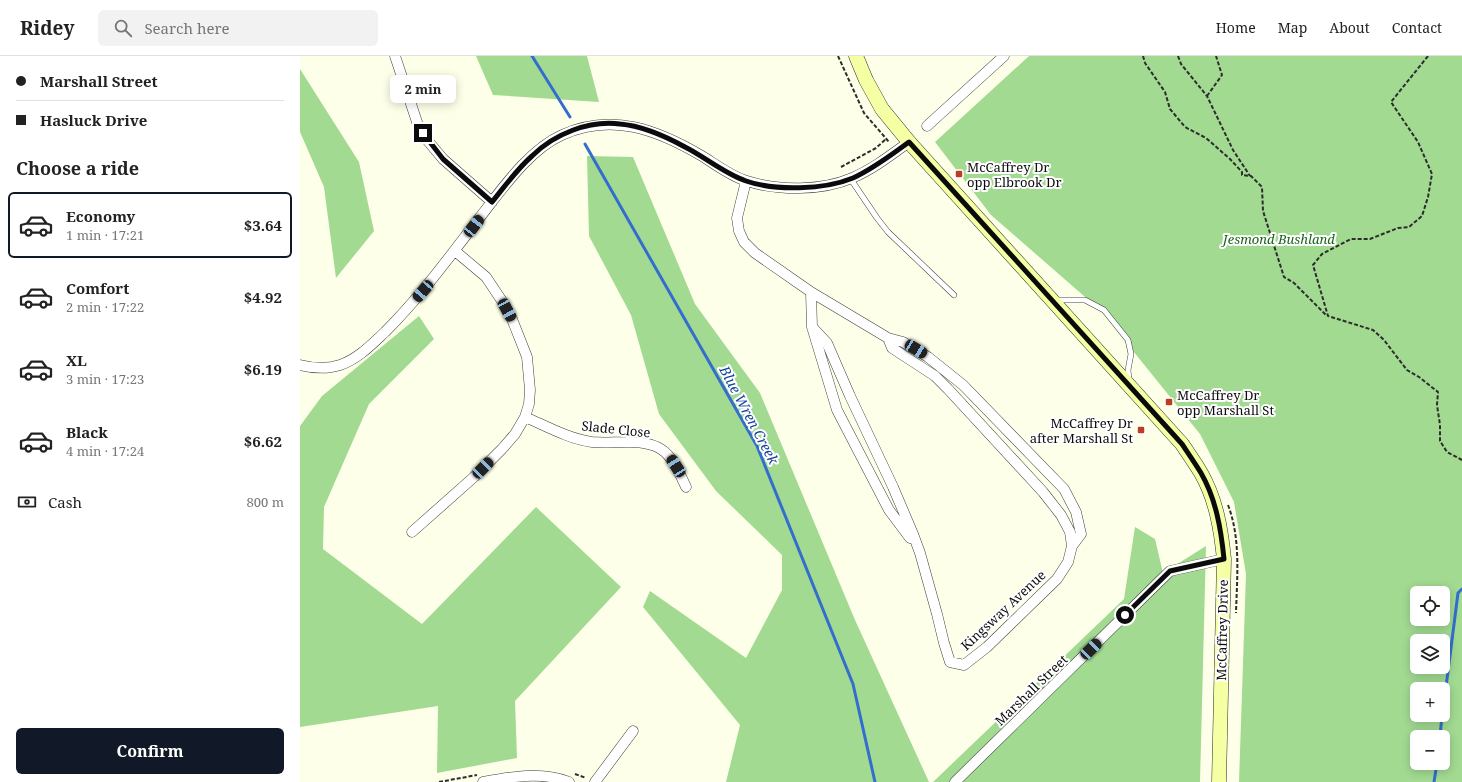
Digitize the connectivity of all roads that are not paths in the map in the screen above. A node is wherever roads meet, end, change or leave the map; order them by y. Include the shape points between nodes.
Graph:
1 (395, 56) edge
2 (856, 56) edge
3 (1004, 56) edge
4 (928, 126) dead end
5 (909, 142) junction
6 (850, 178) junction
7 (746, 181) junction
8 (492, 202) junction
9 (454, 251) junction
10 (811, 292) junction
11 (954, 295) dead end
12 (1051, 300) junction
13 (812, 327) junction
14 (888, 338) junction
15 (300, 365) edge
16 (1129, 386) junction
17 (525, 417) junction
18 (686, 487) dead end
19 (412, 532) dead end
20 (1072, 546) junction
21 (920, 553) junction
22 (1224, 559) junction
23 (633, 731) dead end
24 (483, 782) edge
25 (569, 782) edge
26 (595, 782) edge
27 (955, 782) edge
28 (1219, 782) edge

1 - 8 street via 418,125 428,141 443,159
2 - 5 main road, McCaffrey Drive via 882,109
3 - 4 street
5 - 6 street via 882,161
5 - 12 main road, McCaffrey Drive
6 - 7 street via 819,186 796,188
6 - 11 lane via 888,232
7 - 8 street via 687,147 653,132 620,124 604,124 575,130 551,141 531,156
7 - 10 street, Kingsway Avenue via 737,218 741,237 755,253
8 - 9 street
9 - 15 street via 408,308 362,352 340,365
9 - 17 street via 486,277 512,319 527,357 530,374
10 - 13 street, Kingsway Avenue
10 - 14 street, Kingsway Avenue
12 - 16 main road, McCaffrey Drive
12 - 16 lane via 1085,300 1104,310 1128,340 1131,354
13 - 21 street, Kingsway Avenue via 827,343 893,487
13 - 21 street, Kingsway Avenue via 837,410 889,510
14 - 20 street, Kingsway Avenue via 892,348 935,376 948,389 1042,492 1061,515 1070,532
14 - 20 street, Kingsway Avenue via 903,342 928,356 962,385 1064,489 1076,512 1081,534
16 - 22 main road, McCaffrey Drive via 1182,444 1201,473 1221,529
17 - 18 street, Slade Close via 590,442 645,443 655,446 671,458
17 - 19 street via 502,449
20 - 21 street, Kingsway Avenue via 1068,562 1057,578 987,647 964,665 950,662
22 - 27 street, Marshall Street via 1170,571
22 - 28 main road, McCaffrey Drive
23 - 26 street
24 - 25 street via 541,776

